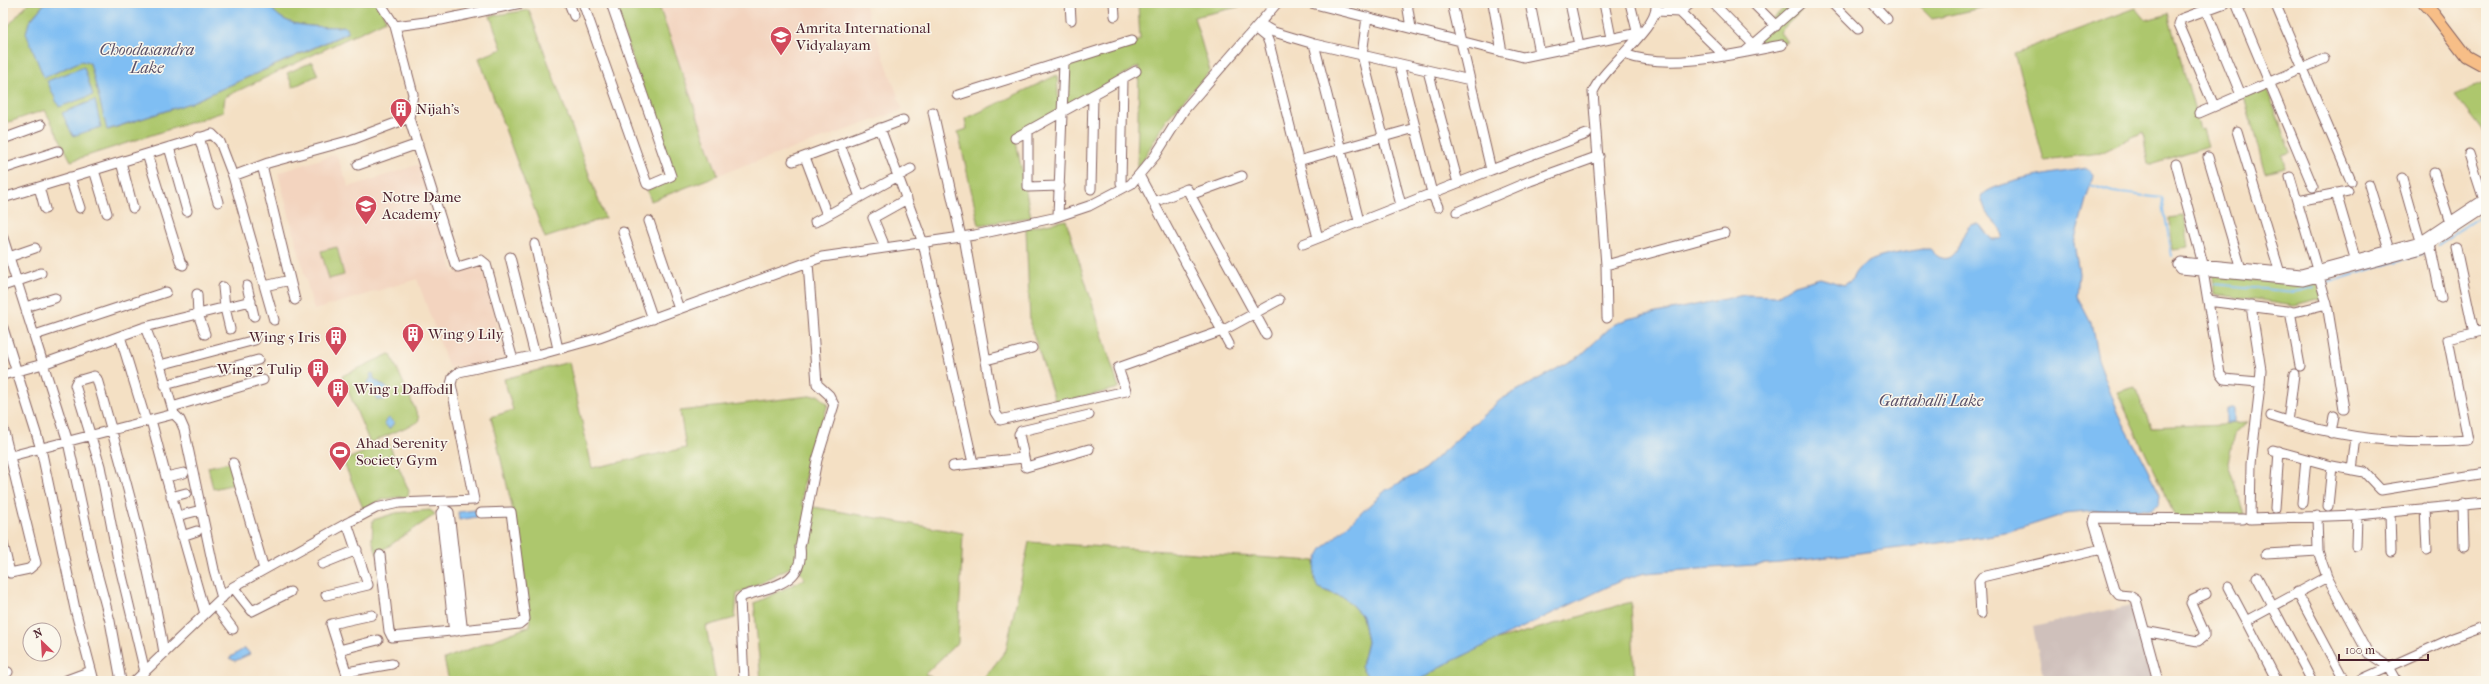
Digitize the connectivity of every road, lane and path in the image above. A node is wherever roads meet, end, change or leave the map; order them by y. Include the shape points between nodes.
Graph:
1 (380, 3) edge
2 (521, 3) edge
3 (569, 3) edge
4 (583, 3) edge
5 (610, 3) edge
6 (1070, 3) edge
7 (1114, 3) edge
8 (1277, 3) edge
9 (1329, 3) edge
10 (1407, 3) edge
11 (1452, 3) edge
12 (1493, 3) edge
13 (1530, 3) edge
14 (1570, 3) edge
15 (1604, 3) edge
16 (1630, 3) edge
17 (1691, 3) edge
18 (1713, 3) edge
19 (1753, 3) edge
20 (1832, 3) edge
21 (1872, 3) edge
22 (2225, 3) edge
23 (2236, 3) edge
24 (2275, 3) edge
25 (2424, 3) edge
26 (1315, 4) edge
27 (1797, 4) edge
28 (1658, 8) edge
29 (2206, 10) junction
30 (1680, 12) junction
31 (574, 16) dead end
32 (1115, 16) dead end
33 (1367, 17) junction
34 (1887, 19) dead end
35 (1071, 20) dead end
36 (395, 26) junction
37 (1258, 26) junction
38 (1776, 26) junction
39 (1411, 28) junction
40 (1858, 29) dead end
41 (1611, 38) junction
42 (1132, 40) dead end
43 (1462, 41) junction
44 (1314, 44) junction
45 (1754, 44) junction
46 (1579, 45) junction
47 (1782, 45) dead end
48 (1502, 52) junction
49 (1744, 52) junction
50 (1540, 53) junction
51 (1624, 54) junction
52 (1362, 55) junction
53 (1724, 55) junction
54 (2324, 59) dead end
55 (1064, 62) junction
56 (1399, 64) junction
57 (2486, 67) edge
58 (2302, 69) junction
59 (1136, 71) dead end
60 (1428, 71) junction
61 (1123, 79) junction
62 (1470, 80) junction
63 (2270, 83) junction
64 (2241, 95) junction
65 (958, 96) dead end
66 (1093, 96) junction
67 (2214, 106) junction
68 (933, 112) dead end
69 (1061, 113) junction
70 (2199, 113) dead end
71 (409, 118) junction
72 (903, 120) dead end
73 (41, 125) dead end
74 (880, 128) junction
75 (1416, 128) junction
76 (2237, 131) dead end
77 (1028, 132) junction
78 (1587, 134) dead end
79 (199, 137) junction
80 (1383, 137) junction
81 (1015, 138) dead end
82 (3, 139) edge
83 (418, 144) junction
84 (840, 144) junction
85 (169, 147) junction
86 (1341, 149) junction
87 (58, 151) dead end
88 (147, 154) junction
89 (2469, 154) dead end
90 (1598, 156) junction
91 (805, 157) junction
92 (2208, 157) dead end
93 (793, 161) dead end
94 (1298, 161) junction
95 (121, 162) junction
96 (2176, 164) dead end
97 (262, 165) junction
98 (358, 165) dead end
99 (3, 169) edge
100 (911, 169) dead end
101 (94, 170) junction
102 (1491, 170) junction
103 (2434, 173) dead end
104 (1139, 175) junction
105 (234, 176) junction
106 (898, 176) junction
107 (1242, 176) dead end
108 (70, 177) junction
109 (2290, 177) dead end
110 (2402, 178) dead end
111 (2351, 181) dead end
112 (1121, 183) dead end
113 (1458, 183) junction
114 (2369, 185) dead end
115 (1060, 186) junction
116 (39, 187) junction
117 (2313, 188) dead end
118 (1091, 189) dead end
119 (2348, 191) dead end
120 (1432, 193) junction
121 (2336, 193) junction
122 (1190, 195) junction
123 (860, 197) junction
124 (3, 198) edge
125 (906, 199) junction
126 (2298, 201) junction
127 (218, 202) dead end
128 (1154, 202) junction
129 (2485, 202) edge
130 (1402, 205) junction
131 (1438, 207) dead end
132 (80, 208) dead end
133 (133, 208) dead end
134 (45, 209) dead end
135 (187, 211) dead end
136 (1457, 212) dead end
137 (107, 213) dead end
138 (827, 215) junction
139 (1058, 216) junction
140 (649, 221) dead end
141 (1359, 221) junction
142 (815, 222) dead end
143 (2450, 223) junction
144 (623, 232) dead end
145 (1724, 233) dead end
146 (962, 237) junction
147 (3, 238) edge
148 (1318, 238) junction
149 (883, 242) dead end
150 (923, 243) junction
151 (535, 244) dead end
152 (1303, 244) dead end
153 (2424, 245) junction
154 (35, 248) dead end
155 (2456, 248) dead end
156 (2389, 250) junction
157 (9, 257) junction
158 (510, 257) dead end
159 (2355, 258) junction
160 (808, 263) junction
161 (183, 265) dead end
162 (1606, 266) junction
163 (2202, 268) junction
164 (2241, 269) junction
165 (2319, 272) junction
166 (41, 273) dead end
167 (2280, 273) junction
168 (290, 280) junction
169 (18, 281) junction
170 (3, 286) edge
171 (247, 286) dead end
172 (265, 286) junction
173 (223, 287) dead end
174 (166, 292) dead end
175 (197, 294) dead end
176 (55, 298) dead end
177 (2441, 298) dead end
178 (295, 300) dead end
179 (1279, 300) dead end
180 (251, 301) junction
181 (2208, 301) junction
182 (2327, 304) junction
183 (2251, 306) junction
184 (25, 307) junction
185 (224, 308) junction
186 (680, 309) junction
187 (2290, 311) junction
188 (1254, 313) junction
189 (198, 314) junction
190 (254, 316) dead end
191 (1607, 318) dead end
192 (653, 319) junction
193 (274, 320) dead end
194 (145, 327) junction
195 (3, 328) edge
196 (230, 329) dead end
197 (2486, 330) edge
198 (1222, 331) junction
199 (2474, 333) junction
200 (205, 334) dead end
201 (1266, 334) dead end
202 (35, 335) junction
203 (120, 336) junction
204 (255, 340) dead end
205 (1229, 344) dead end
206 (1032, 348) dead end
207 (558, 349) junction
208 (535, 355) junction
209 (258, 360) dead end
210 (513, 360) junction
211 (986, 360) junction
212 (43, 364) junction
213 (160, 365) junction
214 (2300, 366) dead end
215 (17, 372) junction
216 (2294, 374) dead end
217 (3, 375) edge
218 (263, 380) dead end
219 (2260, 383) junction
220 (165, 385) junction
221 (2344, 409) dead end
222 (173, 410) junction
223 (1089, 415) dead end
224 (2271, 416) dead end
225 (2334, 416) dead end
226 (149, 420) junction
227 (2288, 422) junction
228 (3, 428) edge
229 (112, 430) junction
230 (2332, 433) junction
231 (90, 436) junction
232 (2356, 437) junction
233 (68, 442) junction
234 (41, 449) junction
235 (1089, 449) dead end
236 (7, 457) edge
237 (1023, 458) junction
238 (2306, 459) junction
239 (233, 463) dead end
240 (973, 463) junction
241 (953, 466) dead end
242 (2332, 466) junction
243 (2352, 470) junction
244 (184, 473) dead end
245 (2486, 473) edge
246 (166, 477) junction
247 (186, 493) dead end
248 (171, 497) junction
249 (2302, 503) dead end
250 (2486, 503) edge
251 (2462, 504) junction
252 (444, 505) junction
253 (2328, 506) dead end
254 (2275, 508) dead end
255 (2425, 508) junction
256 (201, 510) junction
257 (2390, 512) junction
258 (481, 513) dead end
259 (2357, 515) junction
260 (177, 516) junction
261 (2317, 516) junction
262 (2243, 519) dead end
263 (347, 523) junction
264 (197, 531) dead end
265 (182, 536) junction
266 (3, 543) edge
267 (2356, 546) dead end
268 (2464, 547) dead end
269 (2102, 549) junction
270 (357, 550) junction
271 (2427, 550) dead end
272 (2318, 551) junction
273 (2391, 552) dead end
274 (2266, 554) dead end
275 (380, 555) dead end
276 (322, 564) dead end
277 (264, 569) junction
278 (2257, 577) dead end
279 (2327, 577) junction
280 (233, 587) junction
281 (2228, 587) dead end
282 (290, 592) dead end
283 (2297, 592) junction
284 (2206, 594) dead end
285 (326, 595) dead end
286 (222, 598) junction
287 (215, 605) junction
288 (2272, 606) junction
289 (205, 614) junction
290 (1981, 614) dead end
291 (372, 615) dead end
292 (2246, 621) junction
293 (2486, 626) edge
294 (234, 629) dead end
295 (457, 631) junction
296 (2144, 631) junction
297 (378, 640) dead end
298 (339, 650) junction
299 (164, 653) junction
300 (392, 664) dead end
301 (2389, 667) junction
302 (91, 671) junction
303 (348, 677) edge
304 (140, 678) edge
305 (2344, 680) dead end
306 (64, 681) edge
307 (94, 681) edge
308 (121, 681) edge
309 (744, 681) edge
310 (2158, 681) edge
311 (2277, 681) edge
312 (2312, 681) edge
313 (2359, 681) edge
314 (2396, 681) edge

1 - 36 street
2 - 36 street via 441,20
3 - 31 street
4 - 5 street via 647,184 650,185 671,176
6 - 35 street
7 - 32 street
8 - 37 street
9 - 26 street
10 - 39 street
11 - 43 street
12 - 48 street
13 - 50 street
14 - 46 street
15 - 41 street
16 - 41 street via 1636,32
17 - 30 street
18 - 45 street
19 - 38 street
20 - 40 street
21 - 34 street
22 - 29 street
23 - 63 street
24 - 58 street
25 - 57 main road via 2466,56
26 - 33 street
27 - 38 street
28 - 30 street
28 - 51 street
29 - 64 street
29 - 67 street via 2181,19 2179,24
30 - 53 street
33 - 39 street
33 - 52 street
36 - 71 street via 413,94
37 - 44 street
37 - 94 street via 1269,43
37 - 104 street via 1184,110 1155,156
38 - 45 street
39 - 43 street
41 - 46 street
42 - 55 street
43 - 48 street
43 - 62 street
44 - 52 street
44 - 86 street
45 - 49 street
46 - 50 street
47 - 49 street
48 - 50 street via 1523,57
49 - 53 street
51 - 53 street via 1659,61
51 - 90 street via 1594,90
52 - 56 street
52 - 80 street
54 - 58 street
55 - 65 street
55 - 69 street
56 - 60 street
56 - 75 street
58 - 63 street
58 - 111 street
59 - 61 street
60 - 62 street
60 - 113 street
61 - 66 street
61 - 112 street
62 - 102 street
63 - 64 street
63 - 117 street
64 - 67 street
66 - 69 street
66 - 118 street
67 - 70 street
68 - 146 street
69 - 77 street
69 - 115 street
71 - 83 street
71 - 97 street via 351,140
72 - 74 street
73 - 82 street
74 - 84 street
74 - 106 street
75 - 80 street
75 - 120 street
76 - 167 street
77 - 81 street
77 - 115 street via 1028,187
78 - 102 street
79 - 85 street
79 - 105 street via 212,134 216,137
79 - 127 street
80 - 86 street
80 - 130 street
83 - 98 street
83 - 210 street via 455,264 458,267 481,260 486,264
84 - 91 street
84 - 123 street
85 - 88 street
85 - 135 street
86 - 94 street
86 - 141 street
87 - 99 street
88 - 95 street
88 - 161 street
89 - 129 street
90 - 136 street
90 - 162 street
91 - 93 street
91 - 138 street
92 - 164 street
94 - 148 street
95 - 101 street
95 - 133 street
96 - 163 street
97 - 105 street
97 - 168 street
100 - 106 street
101 - 108 street
101 - 137 street
102 - 113 street
103 - 143 street
104 - 128 street
104 - 139 street via 1131,184 1089,206
105 - 172 street
106 - 123 street
106 - 125 street
107 - 122 street
108 - 116 street
108 - 132 street
109 - 126 street
110 - 153 street
113 - 120 street
114 - 156 street
115 - 139 street
116 - 124 street
116 - 134 street
119 - 121 street
120 - 130 street
120 - 131 street
121 - 126 street
121 - 159 street
122 - 128 street via 1187,189
122 - 188 street
123 - 138 street
125 - 149 street via 873,218
125 - 150 street
126 - 165 street
128 - 198 street
129 - 143 street
129 - 153 street
130 - 141 street
138 - 142 street
139 - 146 street
140 - 186 street
141 - 148 street
143 - 153 street
144 - 192 street
145 - 162 street
146 - 150 street
146 - 211 street
147 - 157 street
148 - 152 street
150 - 160 street via 829,256
150 - 240 street
151 - 207 street
153 - 156 street
153 - 165 street
153 - 177 street
154 - 157 street
155 - 199 street
156 - 159 street
157 - 169 street
158 - 208 street
159 - 165 street
160 - 186 street
160 - 309 street via 817,384 829,395 834,405 818,460 800,547 802,558 799,567 793,576 785,581 740,599
162 - 191 street
163 - 164 street
163 - 165 street via 2295,282
163 - 181 street
164 - 167 street
165 - 167 street
165 - 182 street
166 - 169 street
168 - 172 street
168 - 178 street
169 - 170 street
169 - 184 street
171 - 180 street
172 - 193 street
173 - 185 street
174 - 202 street
175 - 189 street
176 - 184 street
179 - 188 street
180 - 185 street
180 - 190 street
181 - 183 street
181 - 219 street via 2222,377
182 - 187 street
182 - 221 street
183 - 187 street
183 - 219 street via 2261,370
184 - 202 street
185 - 189 street
185 - 196 street
186 - 192 street
187 - 214 street
188 - 198 street
188 - 201 street
189 - 194 street
189 - 200 street
192 - 207 street
194 - 203 street
194 - 213 street
195 - 215 street
197 - 199 street
198 - 205 street
198 - 211 street via 1118,368 1126,391 1006,421 1000,420 995,412
199 - 232 street via 2448,339 2468,440 2410,442
202 - 212 street
203 - 212 street
203 - 226 street
204 - 213 street
206 - 211 street
207 - 208 street
208 - 210 street
209 - 220 street
210 - 252 street via 459,372 453,377 451,384 474,500
212 - 215 street
212 - 233 street
213 - 220 street
215 - 217 street
215 - 234 street
216 - 227 street
218 - 222 street
219 - 261 street via 2251,464 2250,519
220 - 222 street
222 - 226 street
222 - 256 street via 184,430
223 - 237 street via 1021,431 1019,434
224 - 227 street
225 - 230 street
226 - 229 street
226 - 246 street
227 - 230 street
228 - 236 street
229 - 231 street
229 - 231 street via 97,379 92,376 77,381 75,385
229 - 299 street via 159,619
230 - 232 street
231 - 233 street
231 - 304 street via 100,466
232 - 243 street
233 - 234 street
233 - 308 street via 94,562 110,621
234 - 236 street
234 - 302 street
235 - 237 street via 1026,467
236 - 266 street via 36,563 29,570 10,573
237 - 240 street
238 - 242 street
238 - 249 street
238 - 254 street via 2276,451
239 - 277 street
240 - 241 street
242 - 243 street
242 - 253 street
243 - 245 street via 2364,472 2381,490
244 - 246 street
246 - 248 street
247 - 248 street
248 - 260 street
250 - 251 street
251 - 255 street
251 - 268 street
252 - 263 street via 391,505 376,508
252 - 295 street via 449,512 462,625
255 - 257 street
255 - 271 street
256 - 260 street
256 - 286 street
257 - 259 street
257 - 273 street
258 - 295 street via 511,512 525,618 519,624
259 - 261 street
259 - 267 street
260 - 265 street
261 - 272 street
262 - 269 street via 2099,517 2095,518 2094,522
263 - 270 street
263 - 277 street
264 - 265 street
265 - 289 street
269 - 290 street via 1982,577 1979,581
269 - 296 street via 2116,593 2136,600
270 - 276 street
270 - 285 street via 368,585
272 - 274 street
272 - 279 street
275 - 295 street via 389,631 392,637
277 - 280 street
278 - 288 street
279 - 283 street
279 - 301 street via 2368,653
280 - 282 street via 252,611
280 - 286 street
281 - 292 street
283 - 288 street
283 - 305 street
284 - 296 street via 2192,603 2204,632 2204,636 2198,641
286 - 287 street
287 - 289 street
287 - 294 street
288 - 292 street
288 - 312 street
289 - 299 street
291 - 298 street via 331,624
292 - 311 street
293 - 301 street
296 - 310 street
297 - 298 street
298 - 303 street
299 - 304 street
300 - 303 street
301 - 313 street
301 - 314 street
302 - 306 street
302 - 307 street

